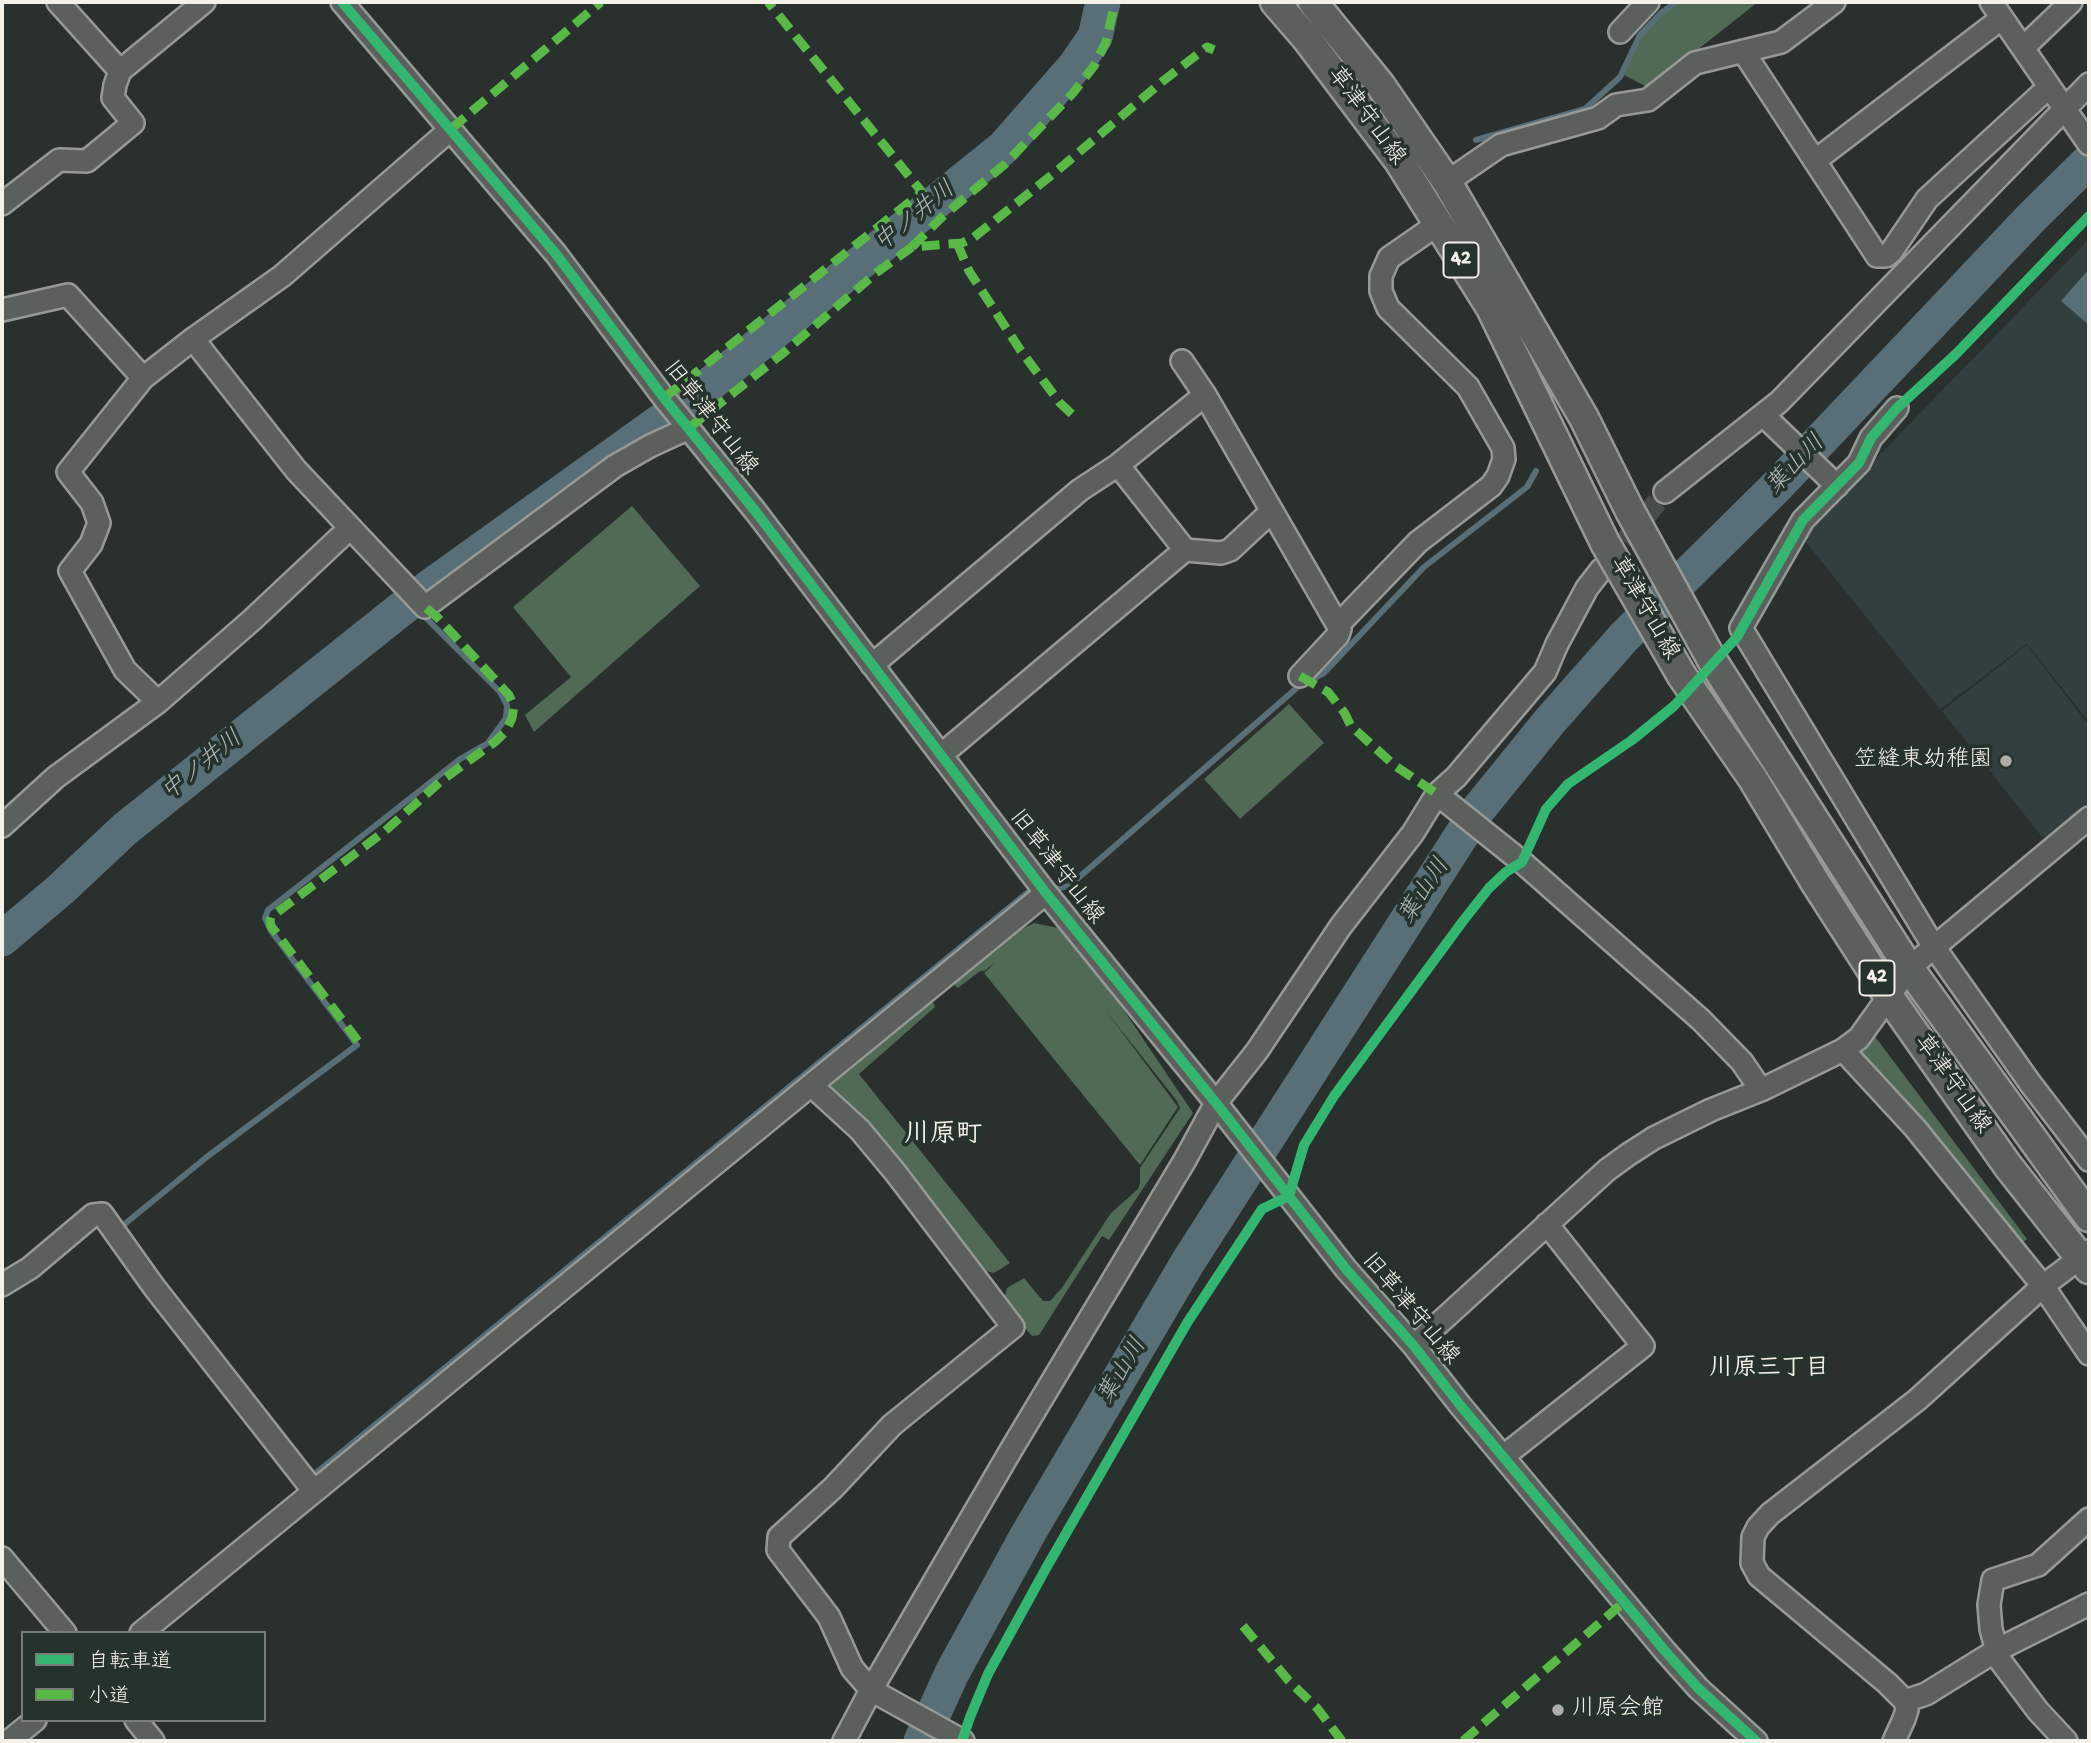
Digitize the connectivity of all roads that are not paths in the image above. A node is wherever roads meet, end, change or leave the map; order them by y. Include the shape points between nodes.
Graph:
1 (58, 2) edge
2 (204, 2) edge
3 (342, 2) edge
4 (1275, 2) edge
5 (1313, 2) edge
6 (1648, 2) edge
7 (1834, 2) edge
8 (2071, 2) edge
9 (1996, 10) edge
10 (1620, 32) dead end
11 (2023, 48) junction
12 (1742, 51) junction
13 (120, 71) junction
14 (2089, 83) edge
15 (2049, 87) junction
16 (2064, 108) junction
17 (451, 129) junction
18 (2089, 144) edge
19 (1816, 160) junction
20 (1447, 182) junction
21 (2, 204) edge
22 (1438, 224) junction
23 (2, 310) edge
24 (193, 339) junction
25 (1182, 361) dead end
26 (143, 378) junction
27 (1205, 394) junction
28 (1897, 408) dead end
29 (1763, 415) junction
30 (690, 428) junction
31 (1118, 465) junction
32 (1837, 486) junction
33 (1665, 492) tunnel mouth
34 (1272, 511) junction
35 (350, 528) junction
36 (1185, 550) junction
37 (1603, 556) junction
38 (1338, 625) junction
39 (872, 665) junction
40 (1300, 676) dead end
41 (158, 702) junction
42 (941, 755) junction
43 (1437, 794) junction
44 (2089, 818) edge
45 (2, 826) edge
46 (1046, 893) junction
47 (1934, 947) junction
48 (1909, 968) junction
49 (1889, 997) junction
50 (1843, 1050) junction
51 (811, 1085) junction
52 (1761, 1090) junction
53 (1219, 1106) junction
54 (2089, 1160) edge
55 (2089, 1217) edge
56 (1547, 1224) junction
57 (2086, 1259) edge
58 (2, 1285) edge
59 (2043, 1286) junction
60 (1414, 1346) junction
61 (2089, 1354) edge
62 (1504, 1456) junction
63 (313, 1490) junction
64 (2089, 1519) edge
65 (2, 1558) edge
66 (2089, 1604) edge
67 (63, 1631) edge
68 (143, 1631) edge
69 (1997, 1650) junction
70 (874, 1692) junction
71 (1905, 1701) junction
72 (33, 1722) edge
73 (138, 1722) edge
74 (959, 1739) edge
75 (9, 1741) edge
76 (153, 1741) edge
77 (844, 1741) edge
78 (1756, 1741) edge
79 (1894, 1741) edge
80 (2066, 1741) edge

1 - 13 street
2 - 13 street
3 - 17 street, 旧草津守山線
4 - 22 main road, 草津守山線 / 42 via 1399,161
5 - 20 main road, 草津守山線 / 42 via 1381,86
6 - 10 street
7 - 12 street via 1780,42
8 - 11 street
9 - 11 street
9 - 19 street
11 - 15 street
12 - 19 street
12 - 20 street via 1695,63 1648,100 1616,105 1598,118 1501,145
13 - 21 street via 113,98 133,123 87,161 59,160
14 - 16 street
15 - 16 street
15 - 19 street via 1927,199 1886,256 1871,251
16 - 18 street
16 - 29 street via 1825,357
17 - 24 street via 282,276
17 - 30 street, 旧草津守山線 via 556,254
20 - 48 main road, 草津守山線 / 42, bridge via 1584,418 1712,660
22 - 37 main road, 草津守山線 / 42 via 1491,308
22 - 38 street via 1389,258 1381,276 1381,291 1388,308 1468,387 1503,448 1504,459 1492,486 1418,542
23 - 26 street via 68,295
24 - 26 street
24 - 35 street via 296,470
25 - 27 street
26 - 41 street via 68,472 92,503 99,523 91,544 70,571 125,670
27 - 31 street
27 - 34 street
28 - 32 street
29 - 32 street
29 - 33 street
30 - 35 street via 615,466 425,607
30 - 39 street, 旧草津守山線
31 - 36 street
31 - 39 street via 1080,490
32 - 47 street via 1803,520 1741,628
34 - 36 street via 1230,550
34 - 38 street
35 - 41 street
36 - 42 street
37 - 43 street via 1545,672 1457,777
37 - 49 main road, 草津守山線 / 42, bridge via 1753,779
38 - 40 street via 1338,635
39 - 42 street, 旧草津守山線
41 - 45 street via 67,769
42 - 46 street, 旧草津守山線
43 - 52 street via 1701,1020 1742,1062
43 - 53 street
44 - 47 street
46 - 51 street
46 - 53 street, 旧草津守山線
47 - 48 street
47 - 54 street
48 - 49 street
48 - 55 main road, 草津守山線 / 42
49 - 50 street via 1859,1038
49 - 57 main road, 草津守山線 / 42 via 2008,1166
50 - 52 street
50 - 59 street via 1915,1128
51 - 63 street
51 - 70 street via 860,1130 1013,1327 892,1425 779,1537 778,1550 829,1617 852,1668
52 - 56 street via 1654,1138 1607,1170
53 - 60 street, 旧草津守山線 via 1346,1269
53 - 70 street
56 - 60 street
56 - 62 street via 1643,1346
57 - 59 street
58 - 63 street via 30,1268 93,1215 103,1214
59 - 61 street
59 - 71 street via 1917,1400 1770,1514 1753,1536 1752,1563 1759,1576
60 - 62 street, 旧草津守山線
62 - 78 street, 旧草津守山線 via 1665,1651
63 - 68 street
64 - 69 street via 2038,1564 1993,1580 1989,1605
65 - 67 street
66 - 69 street
69 - 71 street
69 - 80 street via 2038,1711
70 - 74 street
70 - 77 street
71 - 79 street via 1905,1719
72 - 75 street
73 - 76 street

